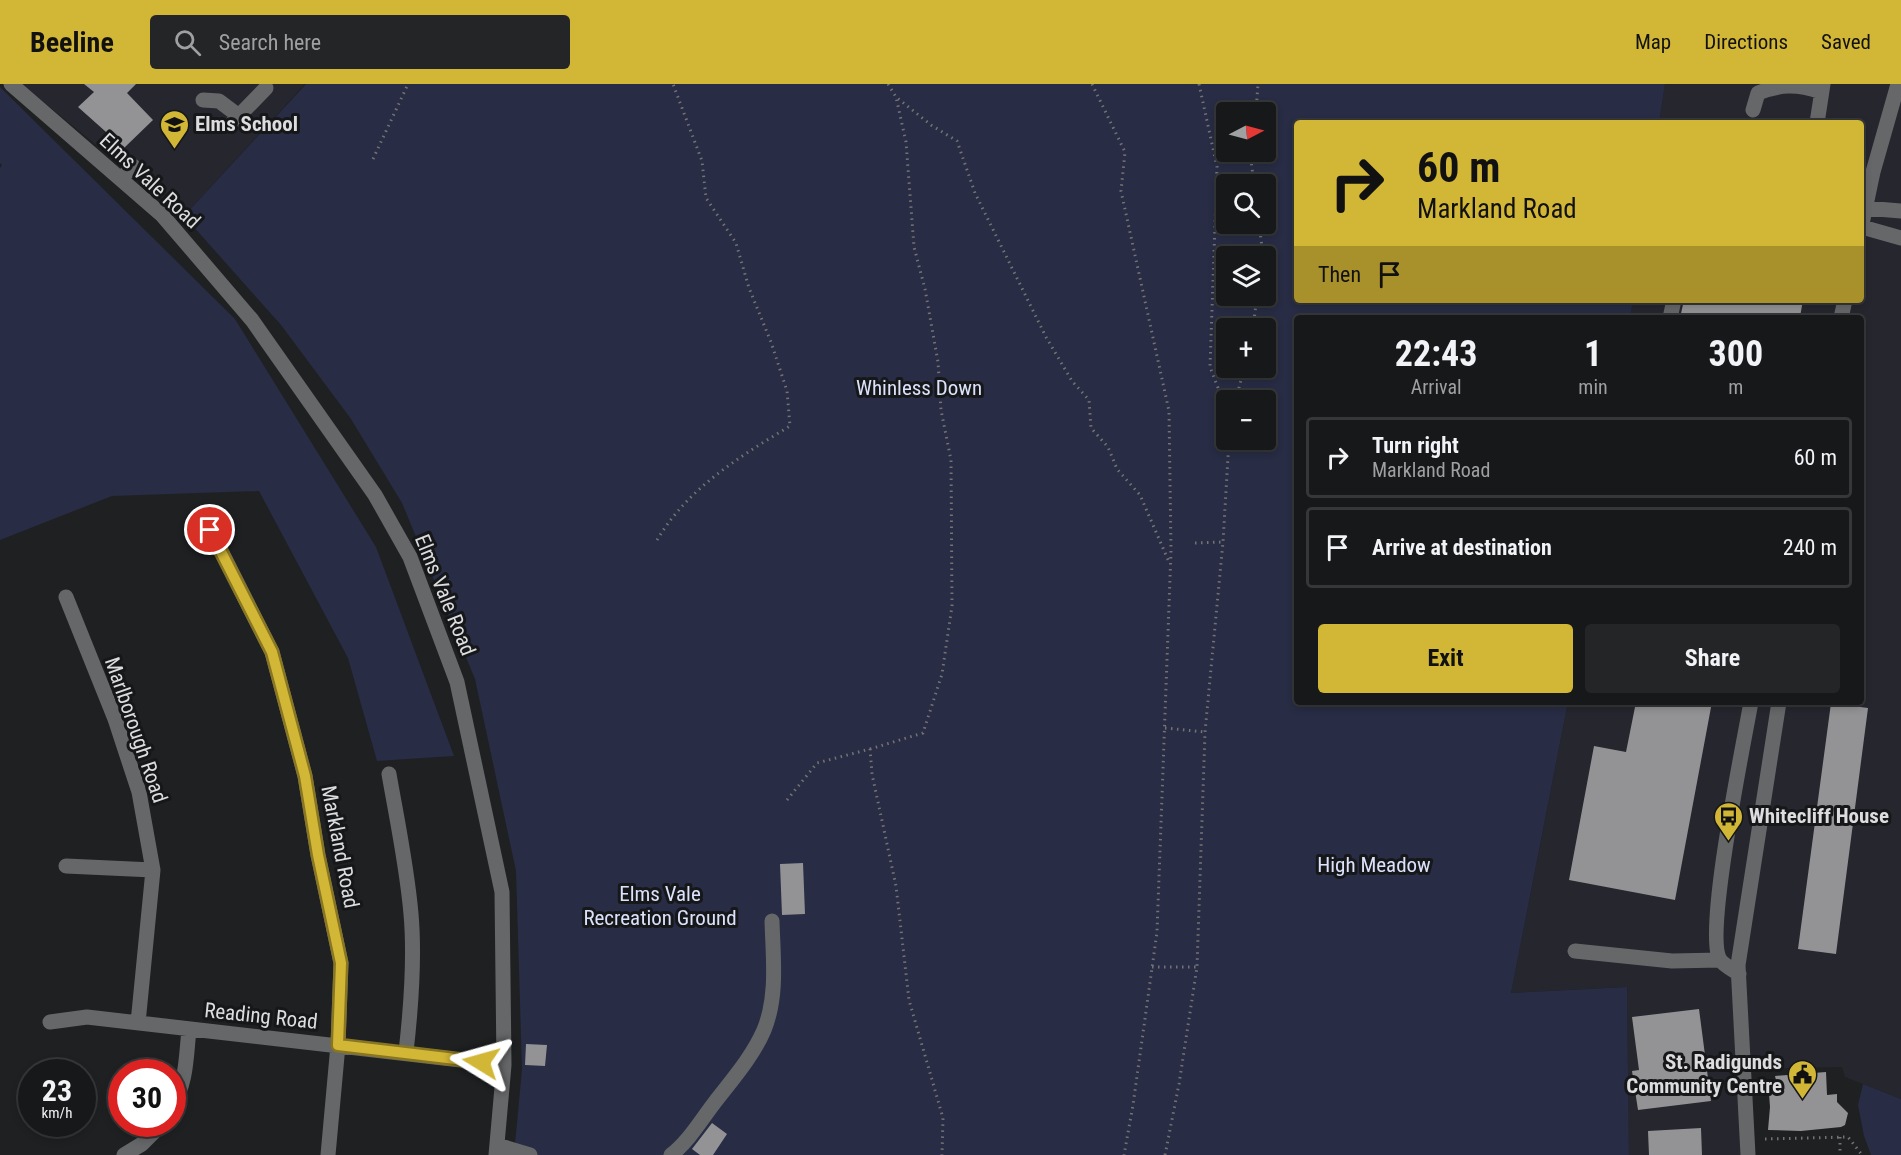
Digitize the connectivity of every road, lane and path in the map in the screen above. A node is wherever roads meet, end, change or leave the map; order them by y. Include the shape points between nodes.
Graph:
1 (11, 84) edge
2 (408, 84) edge
3 (674, 84) edge
4 (888, 84) edge
5 (1092, 84) edge
6 (1199, 84) edge
7 (1258, 84) edge
8 (266, 88) dead end
9 (1822, 88) edge
10 (1898, 88) edge
11 (896, 97) junction
12 (203, 100) dead end
13 (1257, 102) edge
14 (1753, 110) dead end
15 (1817, 120) edge
16 (373, 159) dead end
17 (133, 166) dead end
18 (1867, 170) edge
19 (121, 179) junction
20 (1865, 208) junction
21 (1901, 211) edge
22 (1864, 214) edge
23 (1864, 227) edge
24 (1901, 238) edge
25 (1219, 390) edge
26 (1228, 450) edge
27 (210, 530) dead end
28 (657, 540) dead end
29 (1223, 542) junction
30 (1195, 543) dead end
31 (1170, 563) junction
32 (66, 597) dead end
33 (1750, 705) edge
34 (1779, 705) edge
35 (1164, 728) junction
36 (1205, 732) junction
37 (870, 749) junction
38 (388, 774) dead end
39 (787, 800) dead end
40 (66, 866) dead end
41 (153, 870) junction
42 (772, 921) dead end
43 (1575, 951) dead end
44 (1720, 960) junction
45 (1197, 967) junction
46 (1152, 968) junction
47 (1738, 974) junction
48 (50, 1022) dead end
49 (138, 1023) junction
50 (189, 1030) junction
51 (338, 1045) junction
52 (406, 1052) junction
53 (186, 1059) edge
54 (504, 1065) junction
55 (148, 1137) edge
56 (1840, 1137) junction
57 (1765, 1139) dead end
58 (497, 1150) edge
59 (130, 1154) edge
60 (328, 1155) edge
61 (530, 1155) edge
62 (671, 1155) edge
63 (942, 1155) edge
64 (1124, 1155) edge
65 (1165, 1155) edge
66 (1748, 1155) edge
67 (1840, 1155) edge
68 (1862, 1155) edge

1 - 19 street, Elms Vale Road
2 - 16 path
3 - 28 path via 702,161 706,198 736,243 771,342 787,391 790,426 696,490 668,521
4 - 11 path
5 - 31 path via 1125,152 1121,191 1169,411
6 - 25 path via 1217,167 1210,367
7 - 13 path
8 - 12 street via 236,119 219,101
9 - 14 street via 1799,84 1771,86 1758,93
9 - 15 street
10 - 18 street
11 - 31 path via 957,141 975,193 1046,337 1072,381 1089,400 1091,428 1108,447 1117,469 1140,495
11 - 37 path via 906,142 914,247 938,362 941,410 951,459 952,606 942,674 923,733
17 - 19 street
18 - 20 street
19 - 54 street, Elms Vale Road via 155,199 162,215 252,320 375,495 410,557 457,682 502,892
20 - 21 street
20 - 22 street
23 - 24 street
26 - 29 path
27 - 51 street, Markland Road via 272,652 305,776 341,963
29 - 30 path
29 - 36 path
31 - 35 path
32 - 41 street, Marlborough Road via 115,719 139,792
33 - 44 street via 1723,862 1715,941
34 - 47 street
35 - 36 path
35 - 46 path via 1157,932
36 - 45 path
37 - 39 path via 817,763
37 - 63 path via 896,886 909,1000 944,1118
38 - 52 street via 411,915 411,1011
40 - 41 street
41 - 49 street, Marlborough Road
42 - 62 street via 774,974 764,1028 719,1098
43 - 44 street via 1672,961
44 - 47 street
45 - 46 path
45 - 65 path
46 - 64 path
47 - 66 street
48 - 49 street, Reading Road via 87,1017
49 - 50 street, Reading Road
50 - 51 street, Reading Road
50 - 53 street
51 - 52 street, Reading Road
51 - 60 street, Markland Road
52 - 54 street, Reading Road
54 - 58 street, Elms Vale Road
55 - 59 street
56 - 57 path
56 - 67 path
56 - 68 path via 1848,1137
58 - 61 street

